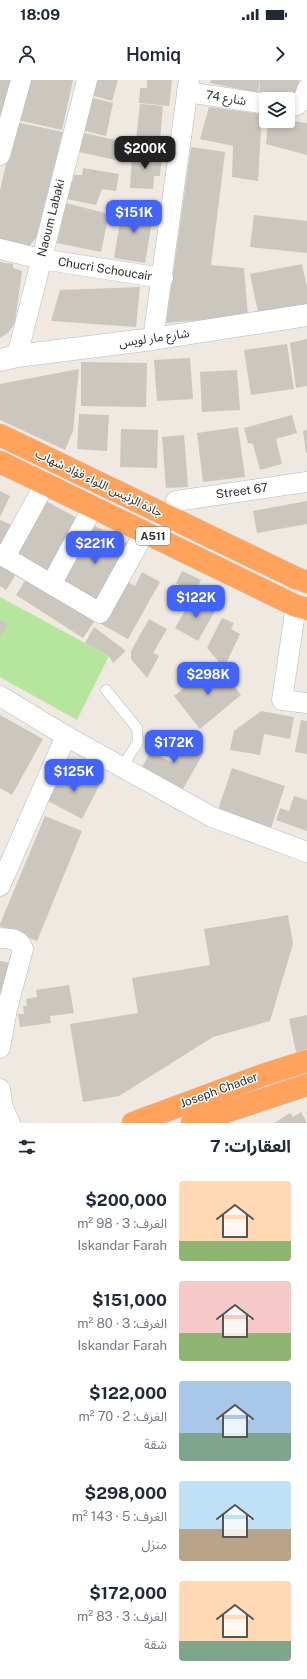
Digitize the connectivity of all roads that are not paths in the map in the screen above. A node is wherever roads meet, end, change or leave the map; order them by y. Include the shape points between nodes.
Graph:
1 (21, 80) edge
2 (87, 80) edge
3 (188, 86) edge
4 (307, 89) edge
5 (259, 102) edge
6 (295, 106) edge
7 (0, 155) edge
8 (0, 249) edge
9 (41, 259) junction
10 (163, 278) junction
11 (307, 315) edge
12 (153, 339) junction
13 (8, 358) edge
14 (0, 436) edge
15 (0, 462) edge
16 (307, 482) edge
17 (45, 484) junction
18 (176, 501) dead end
19 (93, 507) junction
20 (145, 532) junction
21 (3, 556) edge
22 (307, 582) edge
23 (52, 584) junction
24 (302, 607) edge
25 (106, 690) dead end
26 (0, 696) edge
27 (307, 703) edge
28 (66, 736) junction
29 (122, 767) junction
30 (307, 852) edge
31 (0, 886) edge
32 (0, 938) edge
33 (0, 1048) edge
34 (307, 1061) edge
35 (307, 1085) edge
36 (0, 1089) edge
37 (195, 1122) edge
38 (10, 1123) edge
39 (133, 1123) edge

1 - 7 street
2 - 9 street, Naoum Labaki
3 - 5 street, شارع 74
3 - 10 street
4 - 6 street via 306,96
8 - 9 street, Chucri Schoucair
9 - 10 street, Chucri Schoucair
9 - 13 street, Naoum Labaki
10 - 12 street
11 - 12 street, شارع مار لويس
12 - 13 street, شارع مار لويس
14 - 22 highway, جادة الرئيس اللواء فؤاد شهاب / A511
15 - 17 highway, جادة الرئيس اللواء فؤاد شهاب / A511
16 - 18 street, Street 67
17 - 19 highway, جادة الرئيس اللواء فؤاد شهاب / A511
17 - 21 street
19 - 20 highway, جادة الرئيس اللواء فؤاد شهاب / A511
19 - 23 street
20 - 23 street via 100,613
20 - 24 highway, جادة الرئيس اللواء فؤاد شهاب / A511
21 - 23 street
24 - 27 street via 282,700
25 - 29 lane via 137,728 138,742
26 - 28 street
28 - 29 street
28 - 31 street
29 - 30 street via 212,817
32 - 33 street via 18,941 23,949 7,1009
34 - 39 highway, Joseph Chader
35 - 37 highway, Joseph Chader
36 - 38 street via 3,1108

